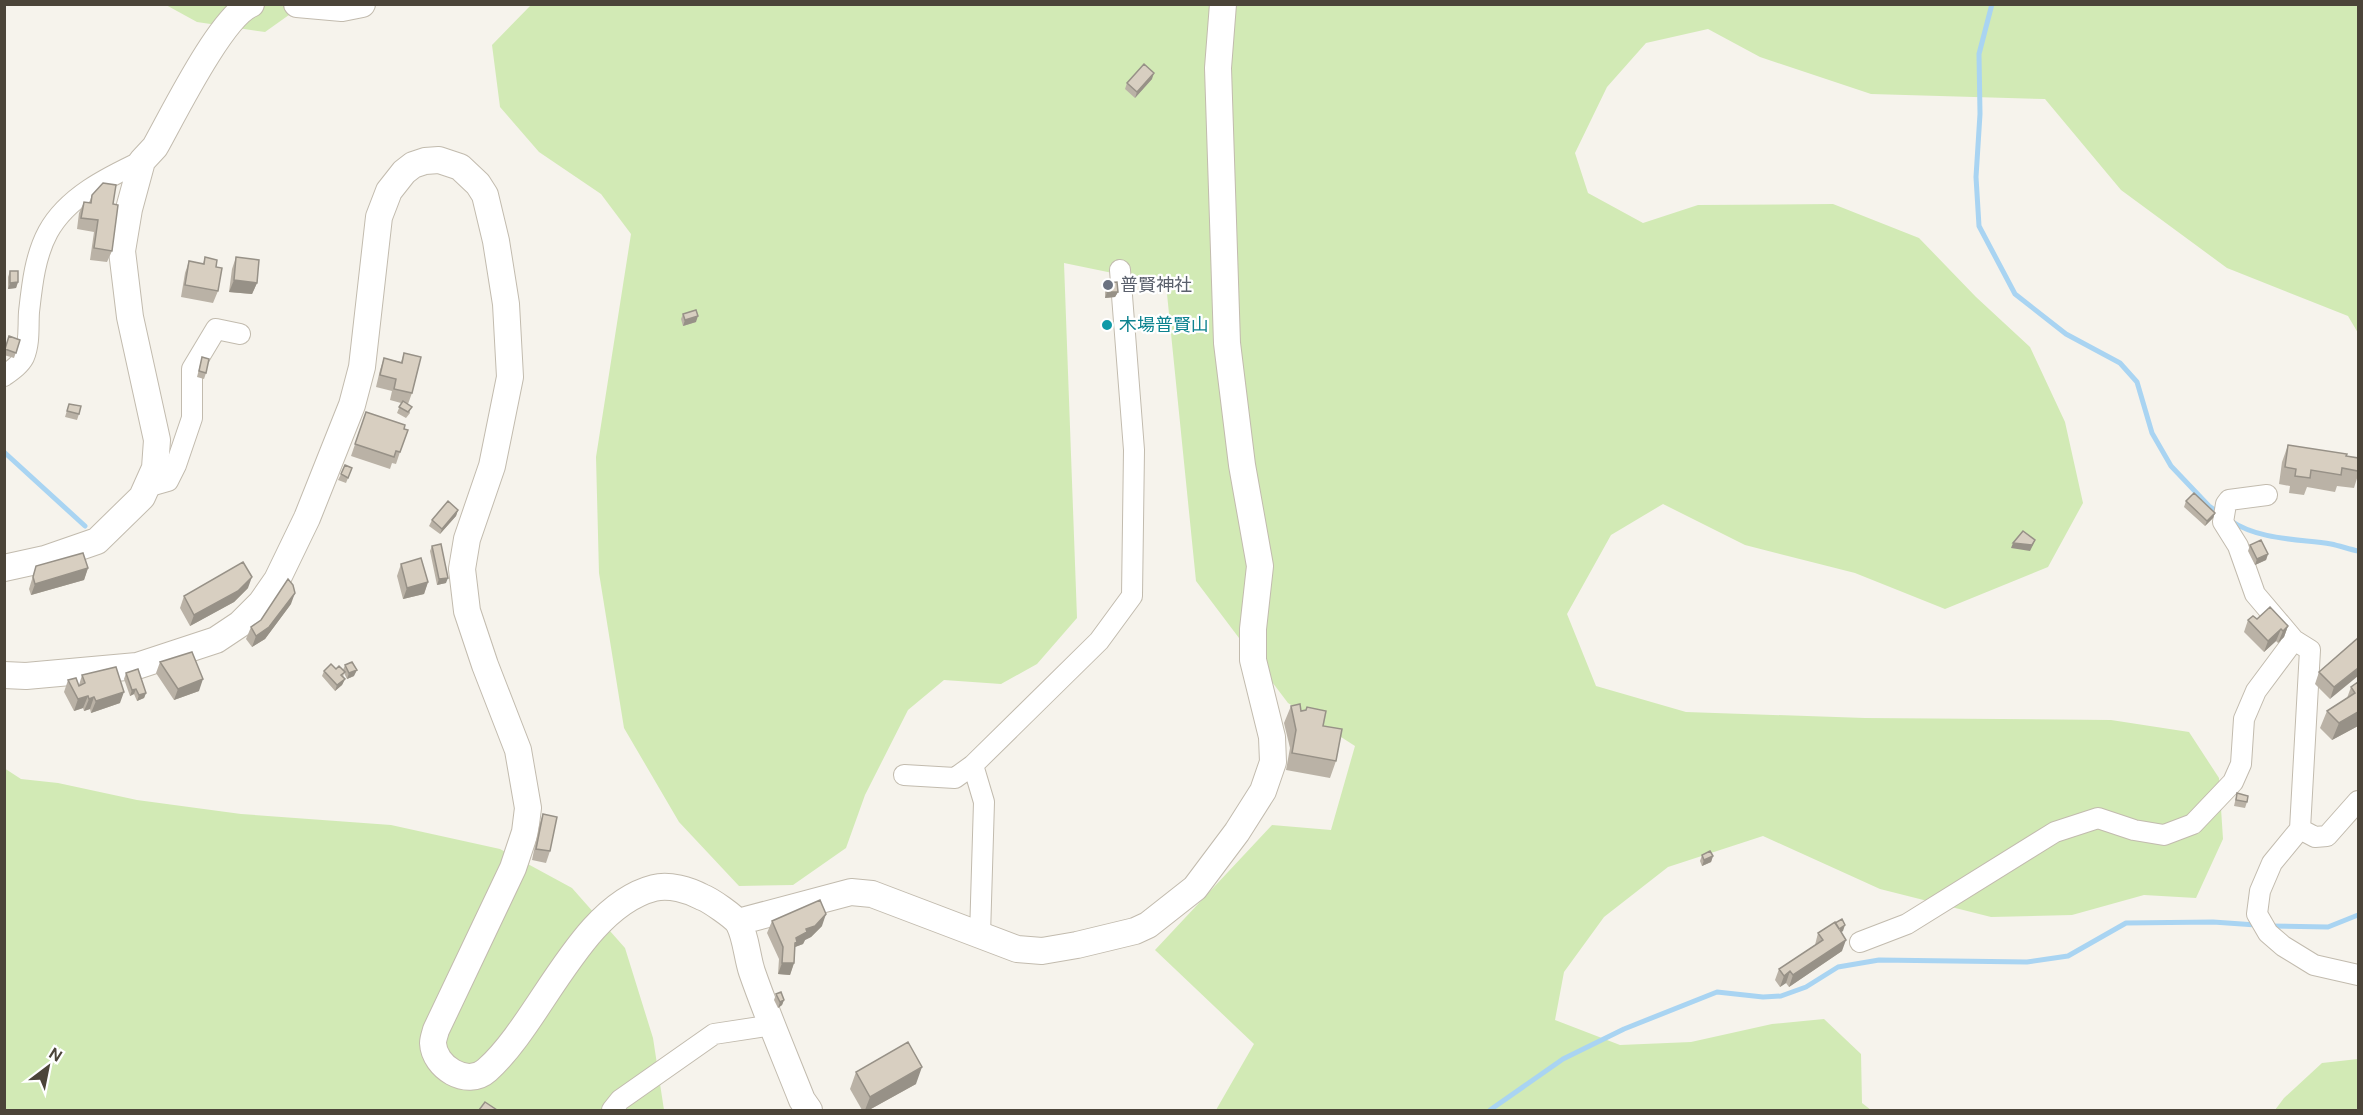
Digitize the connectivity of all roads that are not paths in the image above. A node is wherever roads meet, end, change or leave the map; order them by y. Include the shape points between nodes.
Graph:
1 (251, 4) edge
2 (297, 4) edge
3 (362, 4) edge
4 (1223, 4) edge
5 (141, 161) junction
6 (1120, 270) dead end
7 (240, 334) dead end
8 (4, 376) edge
9 (147, 487) junction
10 (2267, 495) dead end
11 (4, 568) edge
12 (2295, 640) junction
13 (4, 675) edge
14 (973, 765) junction
15 (904, 775) dead end
16 (2358, 801) edge
17 (2300, 829) junction
18 (738, 922) junction
19 (980, 935) junction
20 (1860, 942) dead end
21 (2358, 975) edge
22 (772, 1025) junction
23 (612, 1110) edge
24 (809, 1110) edge

1 - 5 street via 218,36 155,147
2 - 3 street via 342,8
4 - 19 street via 1218,68 1227,343 1242,465 1260,566 1252,629 1253,660 1272,737 1273,762 1263,791 1195,888 1148,925 1041,951 1017,949
5 - 8 street via 99,183 63,212 48,232 35,267 23,358
5 - 9 street via 122,251 130,317 157,440 155,468
6 - 14 street via 1134,450 1132,596 1099,641
7 - 9 street via 216,329 197,360 192,369 192,418 176,465 168,481
9 - 11 street via 136,504 97,541
10 - 12 street via 2229,500 2224,515 2255,594
12 - 17 street via 2310,650
12 - 20 street via 2262,672 2244,719 2241,764 2233,782 2193,824 2164,836 2098,818 2055,832 1907,924
13 - 18 street via 137,666 216,640 261,603 308,518 352,405 362,367 383,203 396,181 413,165 425,161 452,163 468,174 485,195 506,304 510,376 492,466 467,539 462,569 467,611 518,750 528,808 513,868 436,1030 433,1042 437,1057 456,1074 484,1073 502,1055 585,940 616,907 638,894 669,887 687,891 704,897
14 - 15 street via 955,778
14 - 19 street via 984,802
16 - 17 street via 2326,837 2315,837
17 - 21 street via 2272,863 2260,891 2258,914 2283,946 2314,965
18 - 19 street via 851,892 872,894
18 - 22 street
22 - 23 street via 714,1034 620,1100
22 - 24 street

